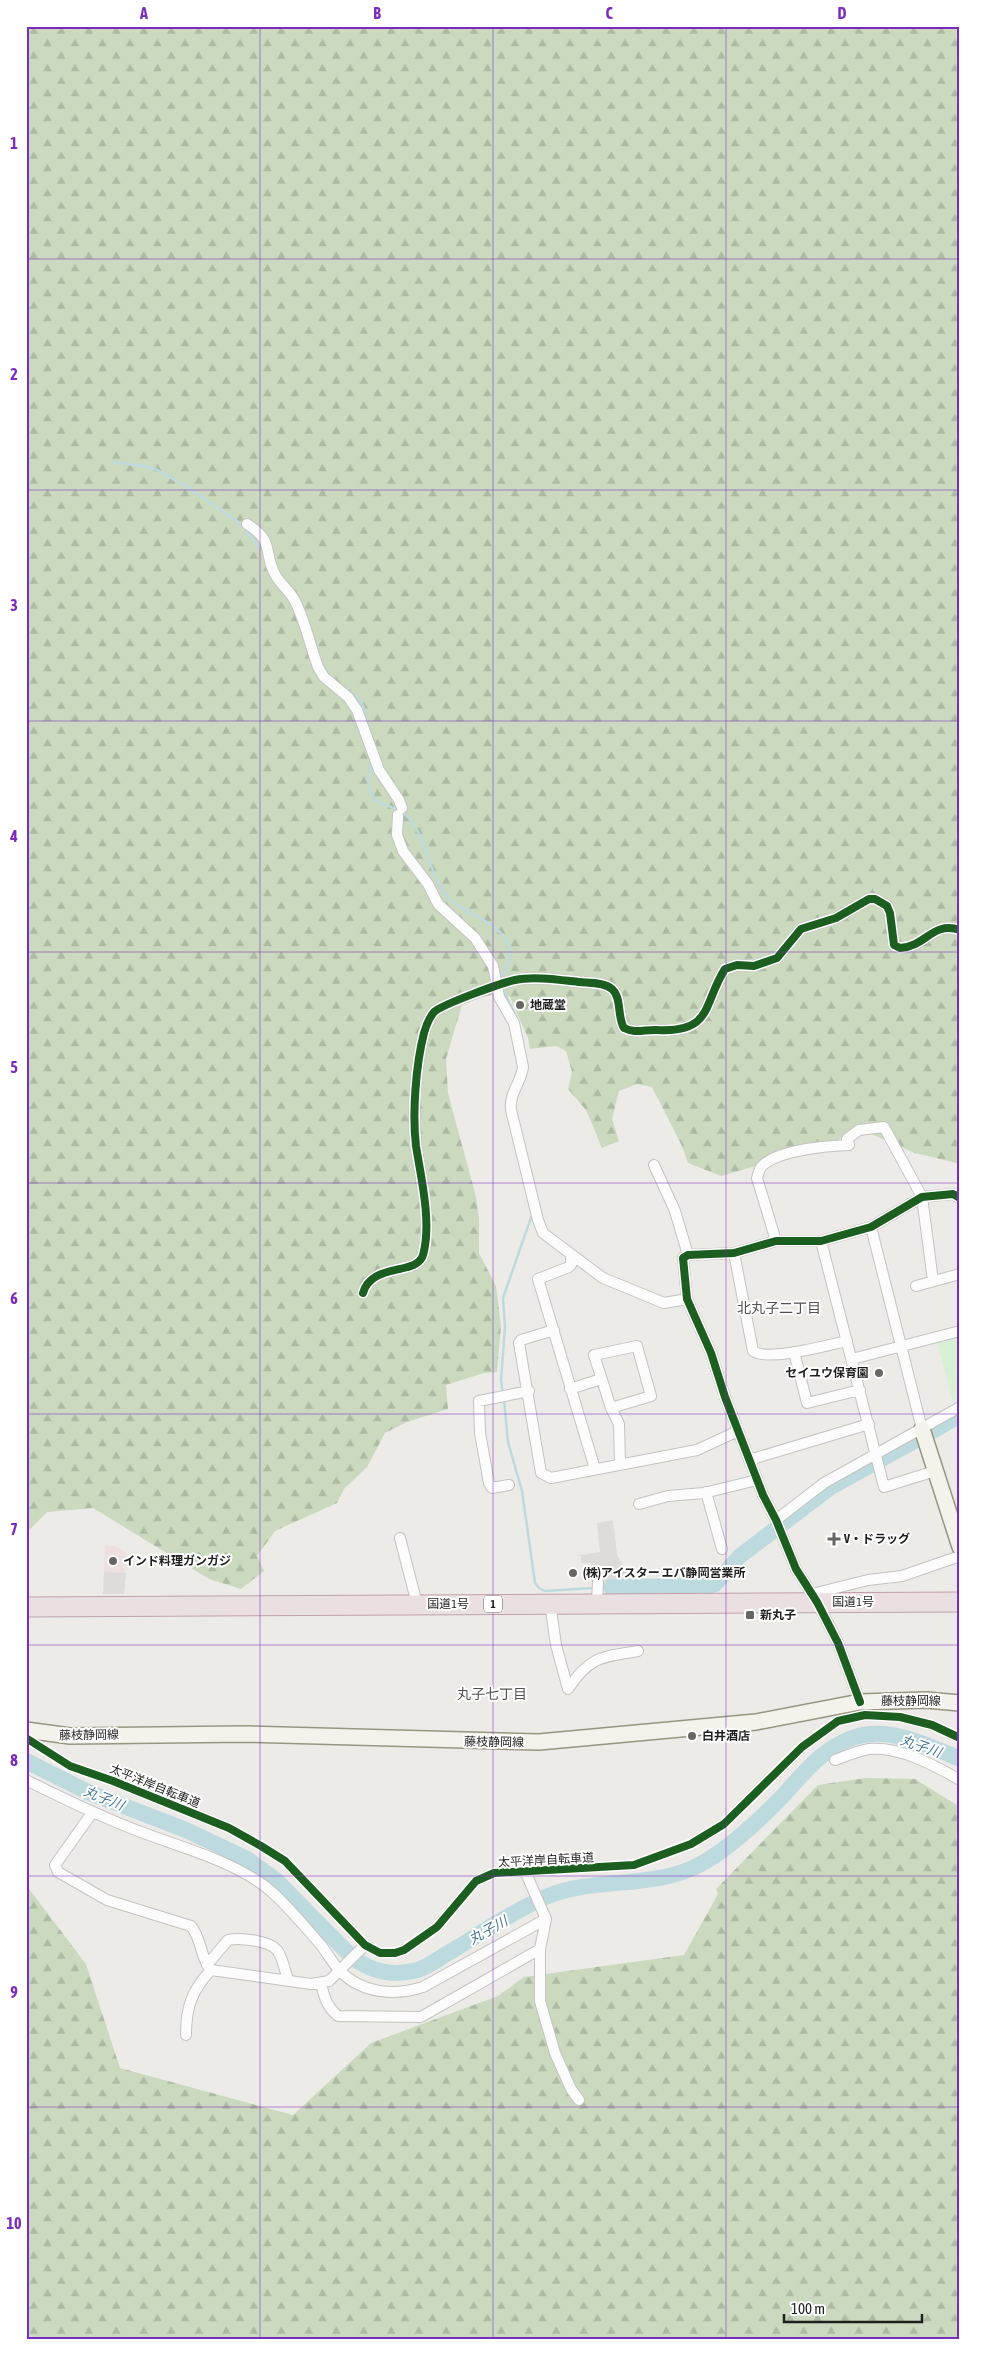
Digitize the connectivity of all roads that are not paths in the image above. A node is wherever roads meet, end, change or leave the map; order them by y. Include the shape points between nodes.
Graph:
1 (247, 524) dead end
2 (960, 930) edge
3 (496, 987) junction
4 (654, 1165) dead end
5 (922, 1198) junction
6 (960, 1198) edge
7 (871, 1227) junction
8 (776, 1241) junction
9 (821, 1241) junction
10 (734, 1253) junction
11 (571, 1255) junction
12 (688, 1255) junction
13 (960, 1274) edge
14 (933, 1281) junction
15 (916, 1286) dead end
16 (363, 1293) dead end
17 (687, 1300) junction
18 (554, 1330) junction
19 (960, 1331) edge
20 (847, 1341) junction
21 (901, 1347) junction
22 (794, 1352) junction
23 (852, 1359) junction
24 (601, 1379) junction
25 (570, 1389) junction
26 (860, 1390) junction
27 (529, 1391) junction
28 (960, 1407) edge
29 (611, 1408) junction
30 (869, 1424) junction
31 (922, 1429) junction
32 (738, 1431) junction
33 (878, 1459) junction
34 (749, 1460) junction
35 (620, 1464) junction
36 (595, 1469) junction
37 (936, 1471) junction
38 (757, 1480) junction
39 (509, 1485) dead end
40 (706, 1492) junction
41 (639, 1504) dead end
42 (778, 1525) junction
43 (400, 1538) dead end
44 (960, 1547) edge
45 (722, 1548) dead end
46 (960, 1556) edge
47 (598, 1582) dead end
48 (597, 1598) junction
49 (815, 1598) junction
50 (960, 1602) edge
51 (550, 1603) junction
52 (417, 1604) junction
53 (26, 1607) edge
54 (638, 1651) dead end
55 (860, 1702) junction
56 (960, 1703) edge
57 (26, 1730) edge
58 (835, 1760) dead end
59 (26, 1780) edge
60 (960, 1780) edge
61 (92, 1813) junction
62 (524, 1871) dead end
63 (546, 1918) junction
64 (363, 1947) dead end
65 (540, 1949) junction
66 (209, 1967) junction
67 (340, 1969) junction
68 (288, 1980) junction
69 (321, 1983) junction
70 (186, 2035) dead end
71 (579, 2100) dead end

1 - 3 street via 262,533 276,576 294,599 318,667 357,710 372,755 399,800 396,828 399,843 438,904 475,938 487,955 493,966
2 - 3 street via 938,928 922,941 900,948 892,940 887,906 874,899 861,901 836,918 800,929 776,958 754,966 738,965 726,969 705,1012 688,1028 678,1030 638,1032 624,1028 616,994 604,985 524,979
3 - 11 street via 512,1017 522,1057 522,1074 510,1100 510,1110 538,1220 543,1234
3 - 16 street via 445,1005 429,1020 421,1049 415,1125 425,1210 424,1254 418,1262 376,1275 366,1284
4 - 12 street via 675,1211
5 - 6 street via 953,1194
5 - 7 street
5 - 8 street via 884,1127 859,1130 847,1139 849,1145 794,1152 760,1168 757,1178
5 - 14 street
7 - 9 street
7 - 21 street
8 - 9 street
8 - 10 street
9 - 20 street
10 - 12 street
10 - 22 street via 750,1347 761,1354
11 - 17 street via 603,1278 664,1303
11 - 18 street via 572,1265 538,1279
12 - 17 street via 683,1258
13 - 14 street
14 - 15 street
17 - 32 street via 711,1353
18 - 25 street
18 - 27 street via 519,1343
19 - 21 street
20 - 22 street
20 - 23 street
21 - 23 street
21 - 31 street
22 - 26 street via 807,1403
23 - 26 street
24 - 25 street
24 - 29 street
24 - 29 street via 594,1355 636,1346 651,1396
25 - 36 street
26 - 30 street
27 - 36 street via 542,1473 551,1478
27 - 39 street via 479,1401 480,1433 489,1483 492,1488
28 - 31 street
29 - 35 street via 618,1424
30 - 33 street
30 - 34 street
31 - 33 street
31 - 37 main road
32 - 34 street
32 - 35 street via 697,1450
33 - 37 street via 884,1487
33 - 42 street via 824,1483
34 - 38 street
35 - 36 street
37 - 44 main road
38 - 40 street
38 - 42 street
40 - 41 street via 668,1496
40 - 45 street
42 - 49 street via 796,1569
43 - 52 street
46 - 49 street via 902,1576 868,1580
47 - 48 street
48 - 49 highway, 国道1号 / 1
48 - 51 highway, 国道1号 / 1
49 - 50 highway, 国道1号 / 1
49 - 55 street via 842,1652
51 - 52 highway, 国道1号 / 1
51 - 54 street via 556,1645 568,1689 580,1670 598,1658
52 - 53 highway, 国道1号 / 1
55 - 56 main road, 藤枝静岡線 via 926,1700
55 - 57 main road, 藤枝静岡線 via 737,1724 539,1742 246,1734 70,1736
58 - 60 street via 870,1749 889,1750 922,1761
59 - 61 street
61 - 66 street via 55,1865 58,1872 107,1900 191,1926 198,1934
61 - 67 street via 248,1875 281,1902
62 - 63 street
63 - 65 street
63 - 67 street via 423,1988 390,1994 374,1991 358,1984
64 - 67 street
65 - 69 street via 421,2017 338,2016 325,2001
65 - 71 street via 540,2001 555,2053
66 - 68 street
66 - 68 street via 228,1940 242,1937 273,1946
66 - 70 street via 191,1997
67 - 69 street
68 - 69 street

